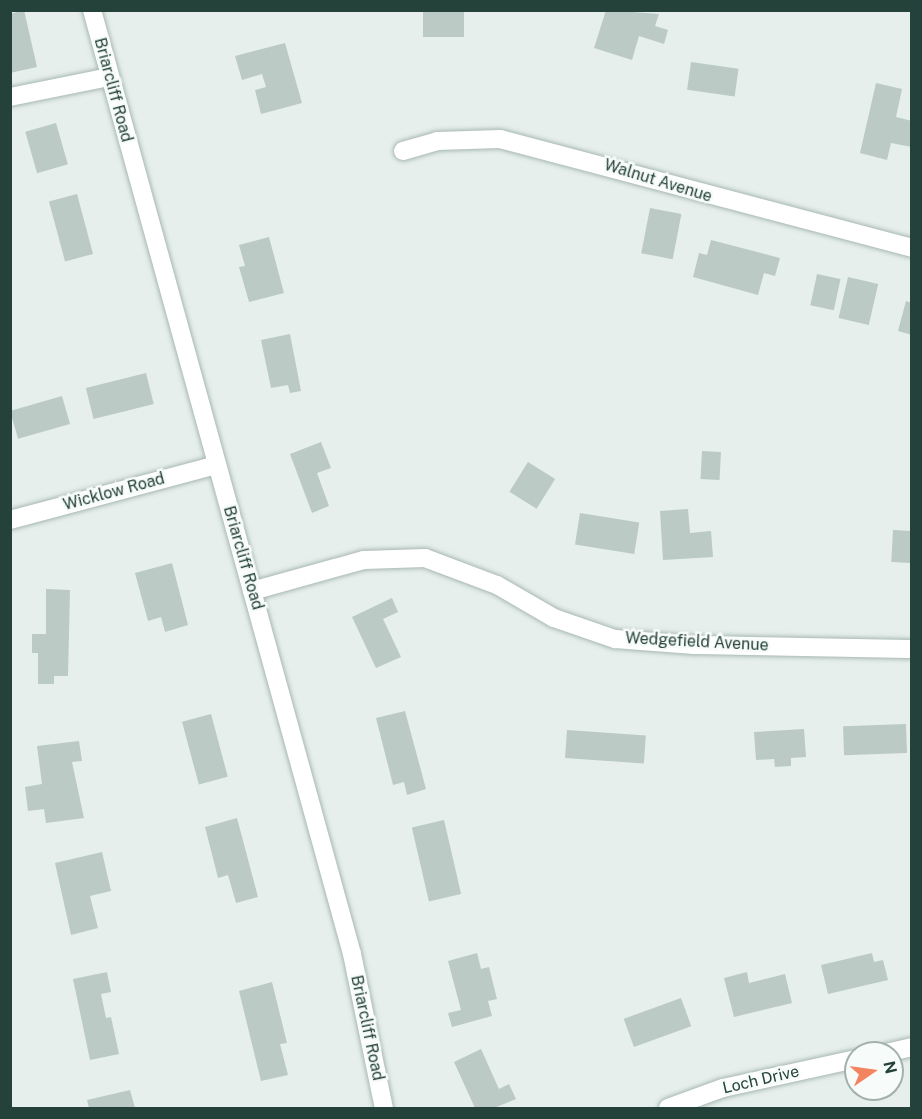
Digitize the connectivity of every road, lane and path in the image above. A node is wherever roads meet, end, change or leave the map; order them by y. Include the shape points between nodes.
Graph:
1 (92, 10) edge
2 (109, 77) junction
3 (10, 97) edge
4 (403, 151) dead end
5 (912, 249) edge
6 (217, 465) junction
7 (10, 520) edge
8 (252, 591) junction
9 (912, 649) edge
10 (844, 1062) edge
11 (384, 1108) edge
12 (668, 1108) edge

1 - 2 street, Briarcliff Road
2 - 3 street
2 - 6 street, Briarcliff Road
4 - 5 street, Walnut Avenue via 437,141 500,139
6 - 7 street, Wicklow Road
6 - 8 street, Briarcliff Road
8 - 9 street, Wedgefield Avenue via 364,560 425,558 498,585 554,618 615,639 694,645
8 - 11 street, Briarcliff Road via 352,954
10 - 12 street, Loch Drive via 723,1088

